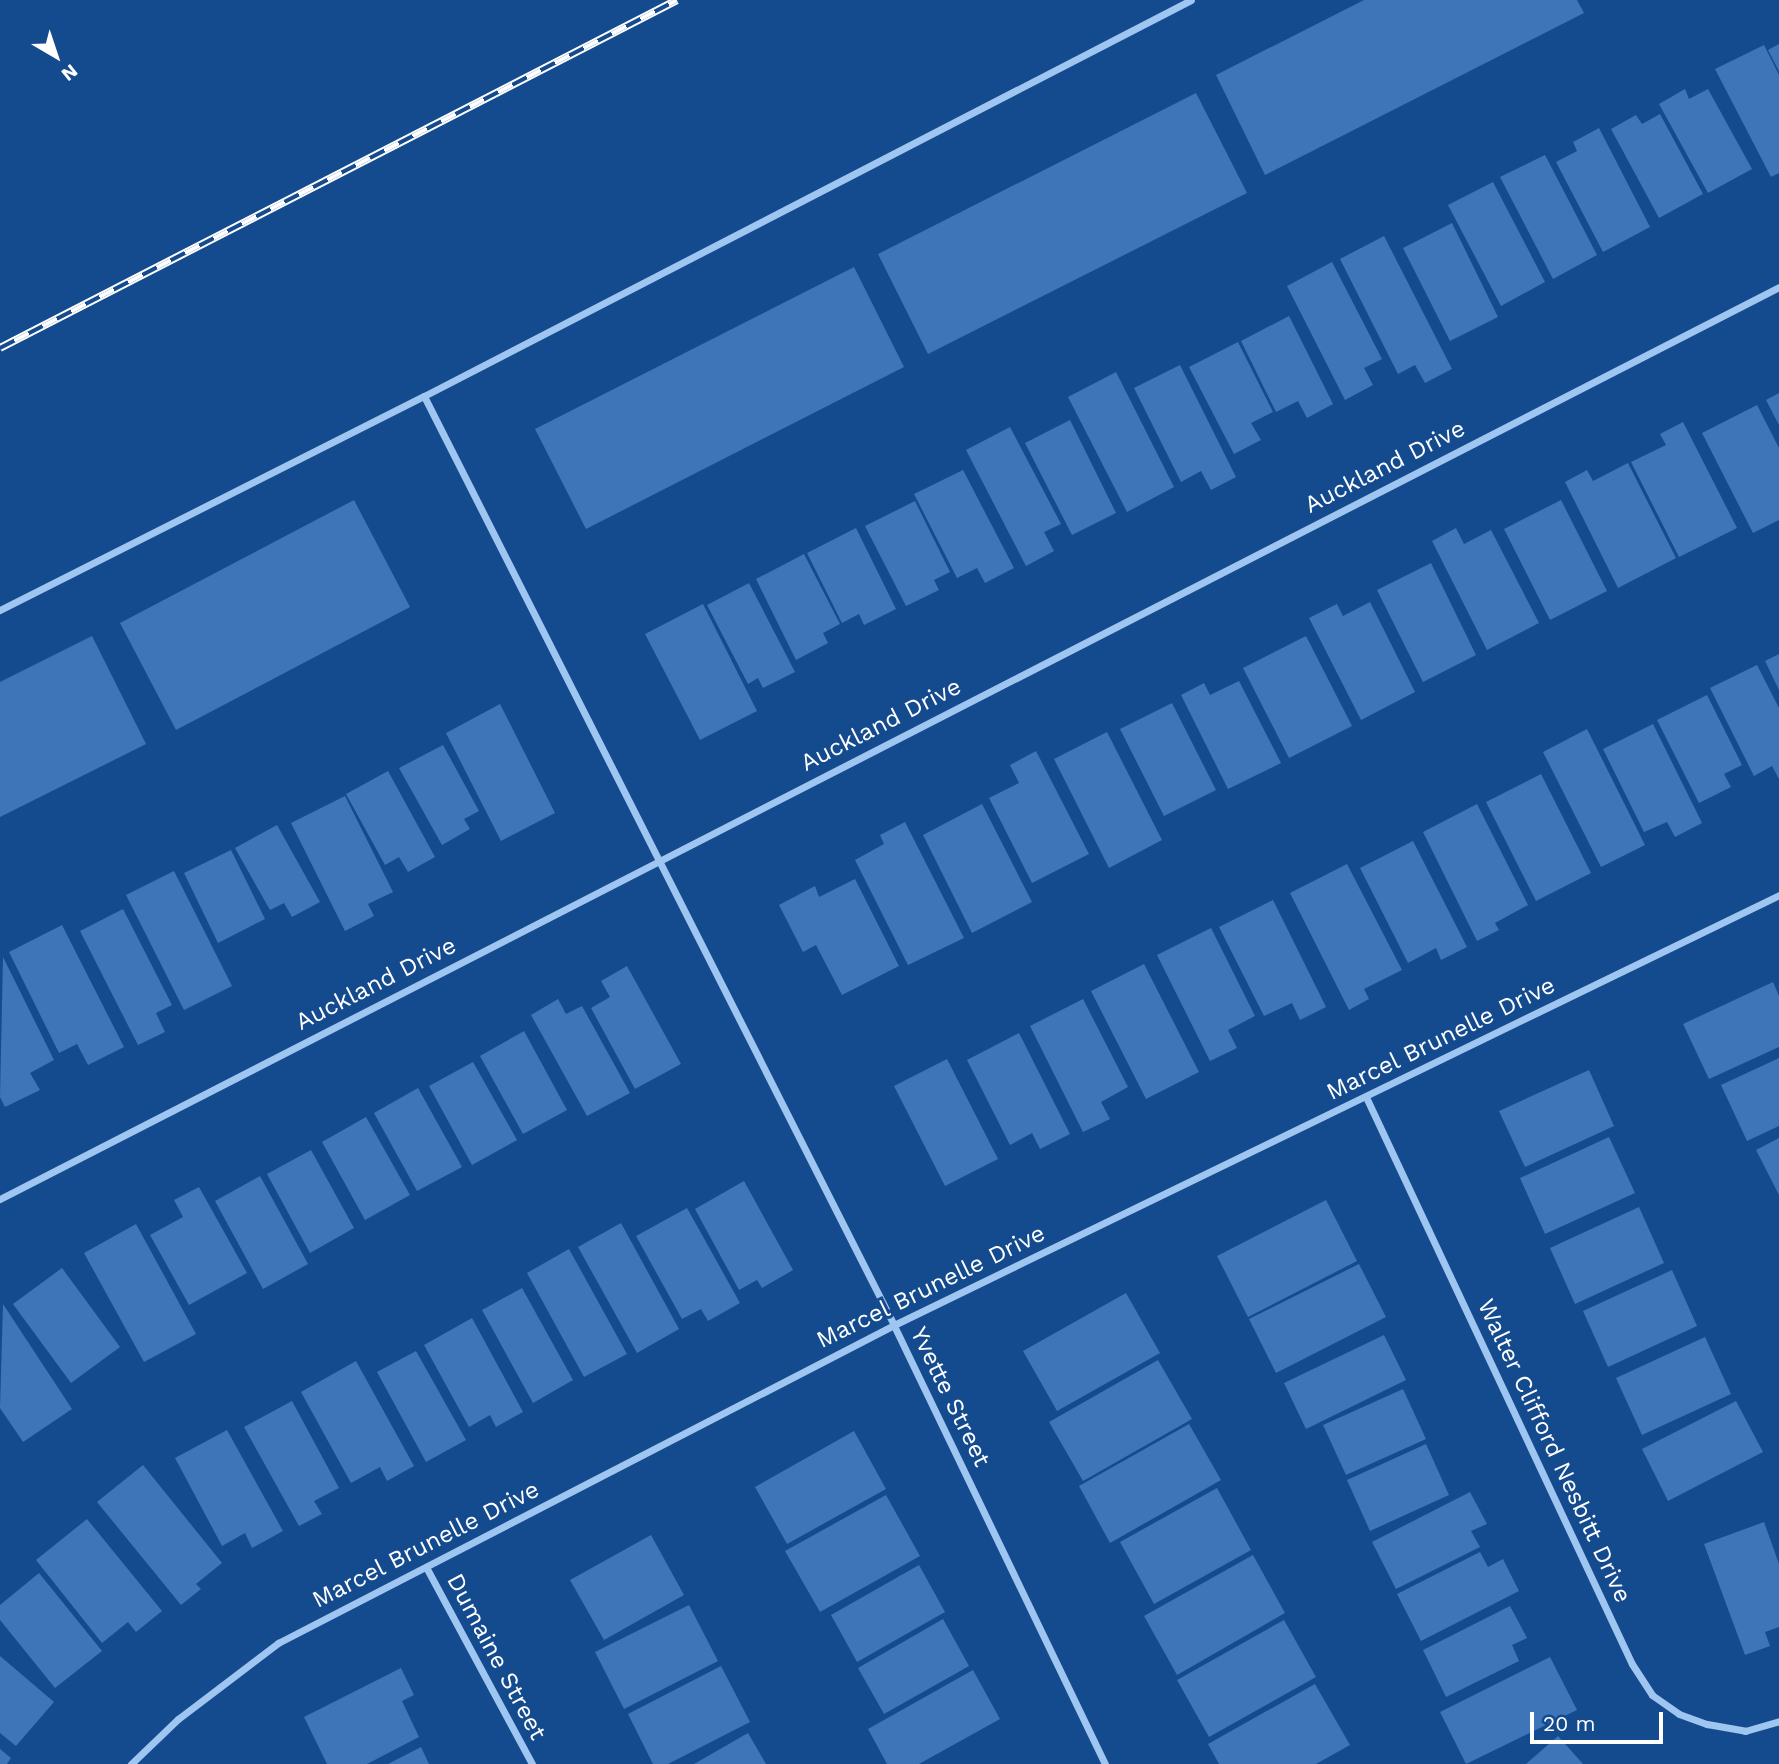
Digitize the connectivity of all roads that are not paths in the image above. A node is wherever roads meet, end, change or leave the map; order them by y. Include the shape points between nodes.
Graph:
1 (1191, 0) edge
2 (1779, 286) edge
3 (424, 396) junction
4 (0, 610) edge
5 (658, 862) junction
6 (1779, 895) edge
7 (1366, 1097) junction
8 (0, 1199) edge
9 (894, 1325) junction
10 (426, 1567) junction
11 (1779, 1721) edge
12 (131, 1764) edge
13 (532, 1764) edge
14 (1105, 1764) edge

1 - 3 street
2 - 5 street, Auckland Drive
3 - 4 street
3 - 5 street, Yvette Street
5 - 8 street, Auckland Drive
5 - 9 street, Yvette Street
6 - 7 street, Marcel Brunelle Drive
7 - 9 street, Marcel Brunelle Drive
7 - 11 street, Walter Clifford Nesbitt Drive via 1632,1664 1652,1695 1679,1714 1707,1724 1745,1731
9 - 10 street, Marcel Brunelle Drive
9 - 14 street, Yvette Street
10 - 12 street, Marcel Brunelle Drive via 278,1643 178,1719
10 - 13 street, Dumaine Street

